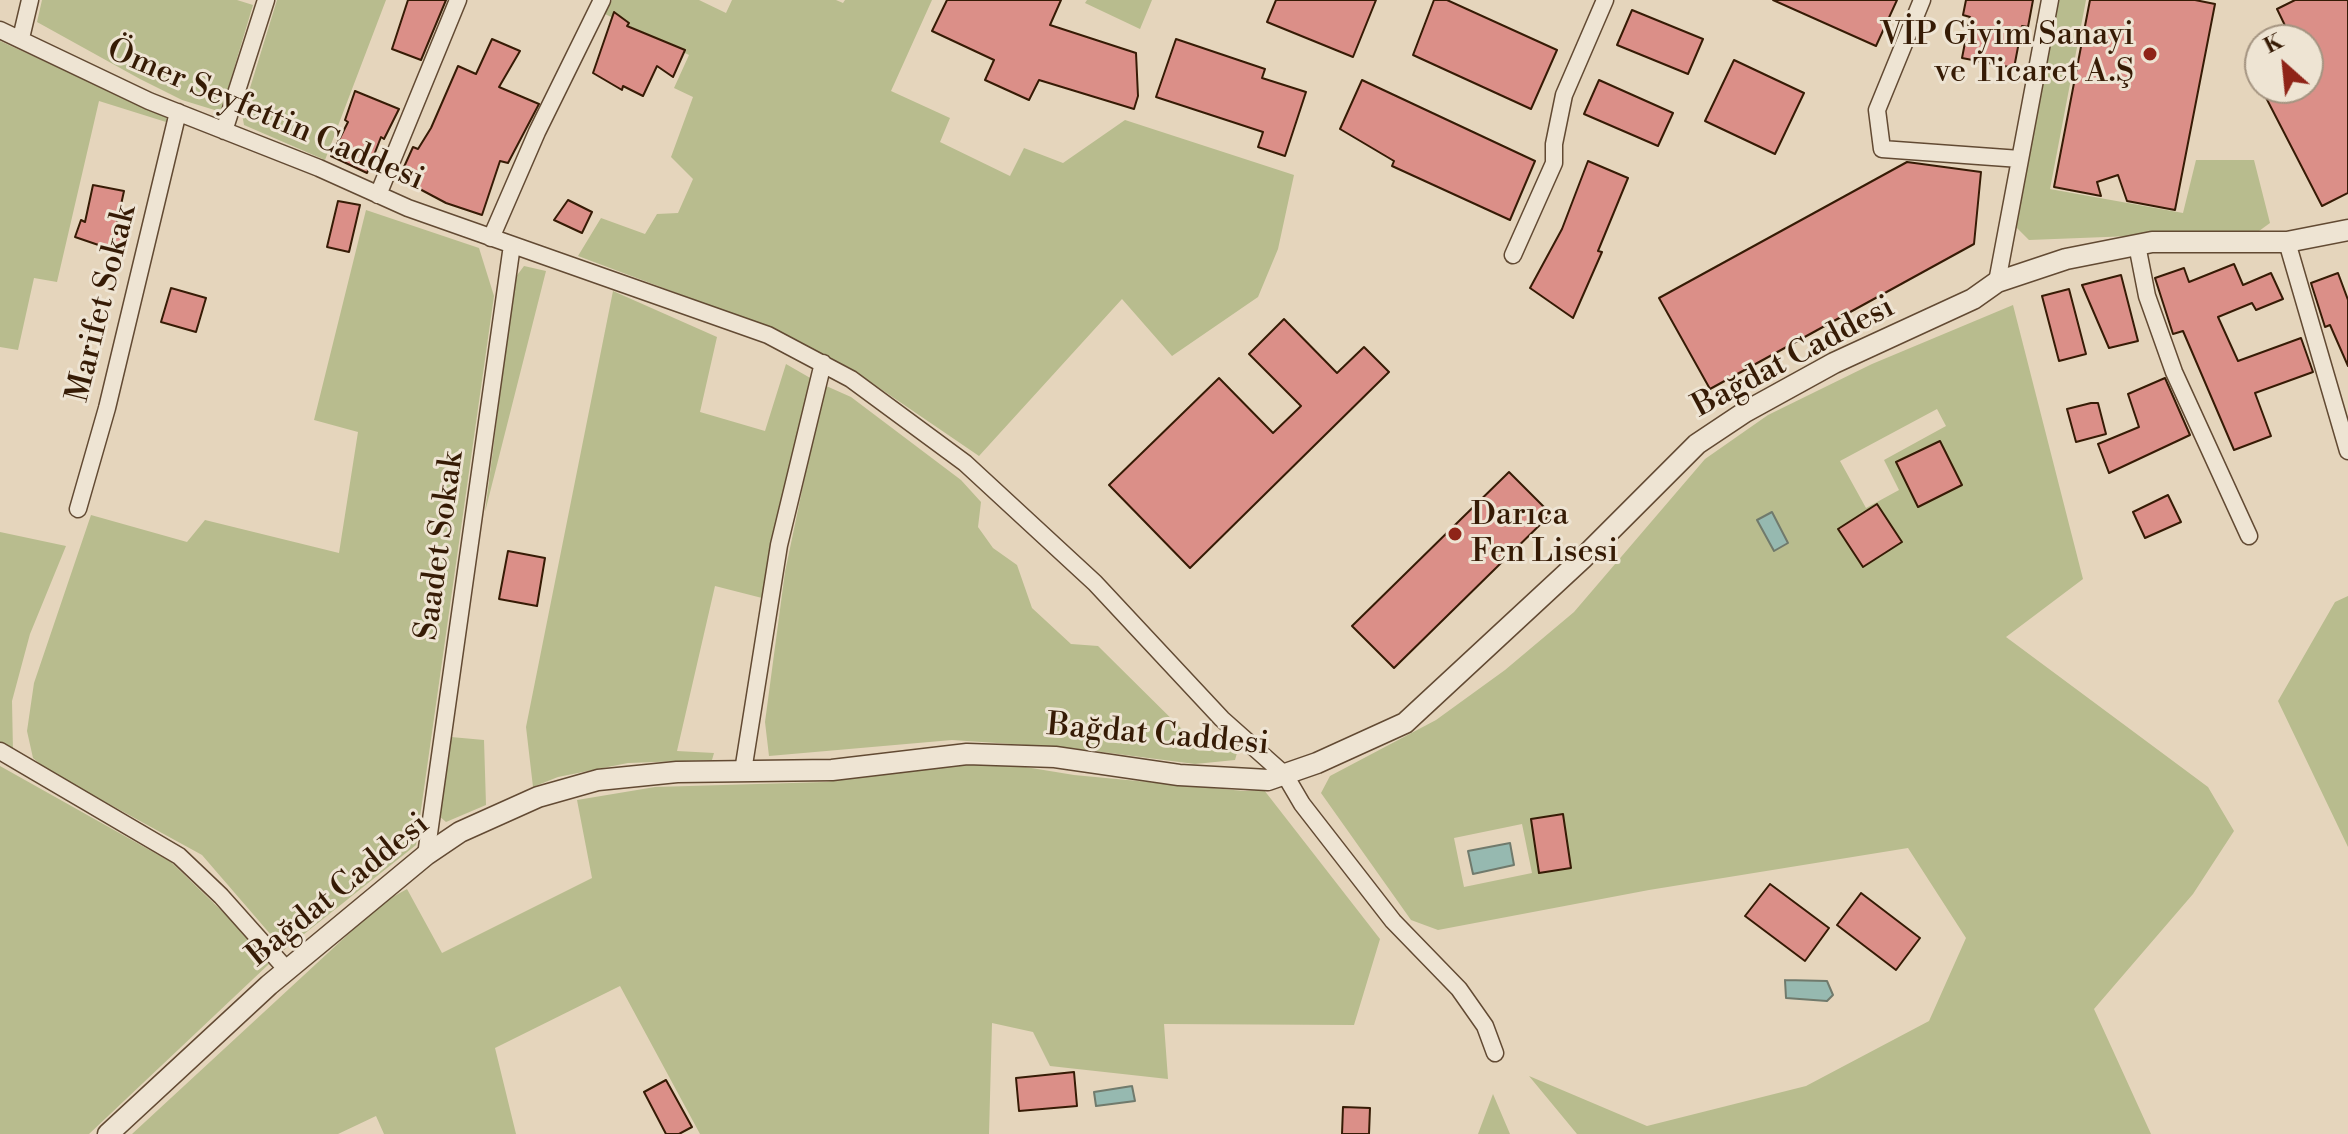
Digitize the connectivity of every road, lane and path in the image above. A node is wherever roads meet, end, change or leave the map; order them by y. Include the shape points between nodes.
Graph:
1 (30, 0) edge
2 (266, 0) edge
3 (458, 0) edge
4 (602, 0) edge
5 (1605, 0) edge
6 (1922, 0) edge
7 (2050, 0) edge
8 (0, 30) edge
9 (21, 38) junction
10 (178, 112) junction
11 (224, 131) junction
12 (2020, 159) junction
13 (378, 195) junction
14 (2348, 230) edge
15 (491, 238) junction
16 (2287, 242) junction
17 (512, 245) junction
18 (2137, 245) junction
19 (1513, 255) dead end
20 (1997, 282) junction
21 (823, 363) junction
22 (2348, 451) edge
23 (78, 509) dead end
24 (2249, 536) dead end
25 (0, 751) edge
26 (743, 771) junction
27 (1285, 775) junction
28 (426, 855) junction
29 (287, 970) junction
30 (1495, 1053) dead end
31 (108, 1134) edge

1 - 9 street
2 - 11 street
3 - 13 street
4 - 15 street
5 - 19 street via 1564,95 1554,163
6 - 12 street via 1877,110 1882,149
7 - 12 street
8 - 9 street, Ömer Seyfettin Caddesi
9 - 10 street, Ömer Seyfettin Caddesi
10 - 11 street, Ömer Seyfettin Caddesi
10 - 23 street, Marifet Sokak
11 - 13 street, Ömer Seyfettin Caddesi
12 - 20 street
13 - 15 street, Ömer Seyfettin Caddesi
14 - 16 street, Bağdat Caddesi
15 - 17 street, Ömer Seyfettin Caddesi
16 - 18 street, Bağdat Caddesi
16 - 22 street
17 - 21 street, Ömer Seyfettin Caddesi via 768,335
17 - 28 street, Saadet Sokak
18 - 20 street, Bağdat Caddesi via 2066,259
18 - 24 street via 2147,296 2174,372
20 - 27 street, Bağdat Caddesi via 1973,299 1834,363 1697,444 1405,723
21 - 26 street via 779,545
21 - 27 street, Ömer Seyfettin Caddesi via 965,463 1095,583 1222,719
25 - 29 street via 179,856
26 - 27 street, Bağdat Caddesi via 832,770 967,754 1055,757 1224,778 1268,780
26 - 28 street, Bağdat Caddesi via 598,780 538,797 460,832
27 - 30 street, Ömer Seyfettin Caddesi via 1393,921 1459,989 1485,1026
28 - 29 street, Bağdat Caddesi
29 - 31 street, Bağdat Caddesi

